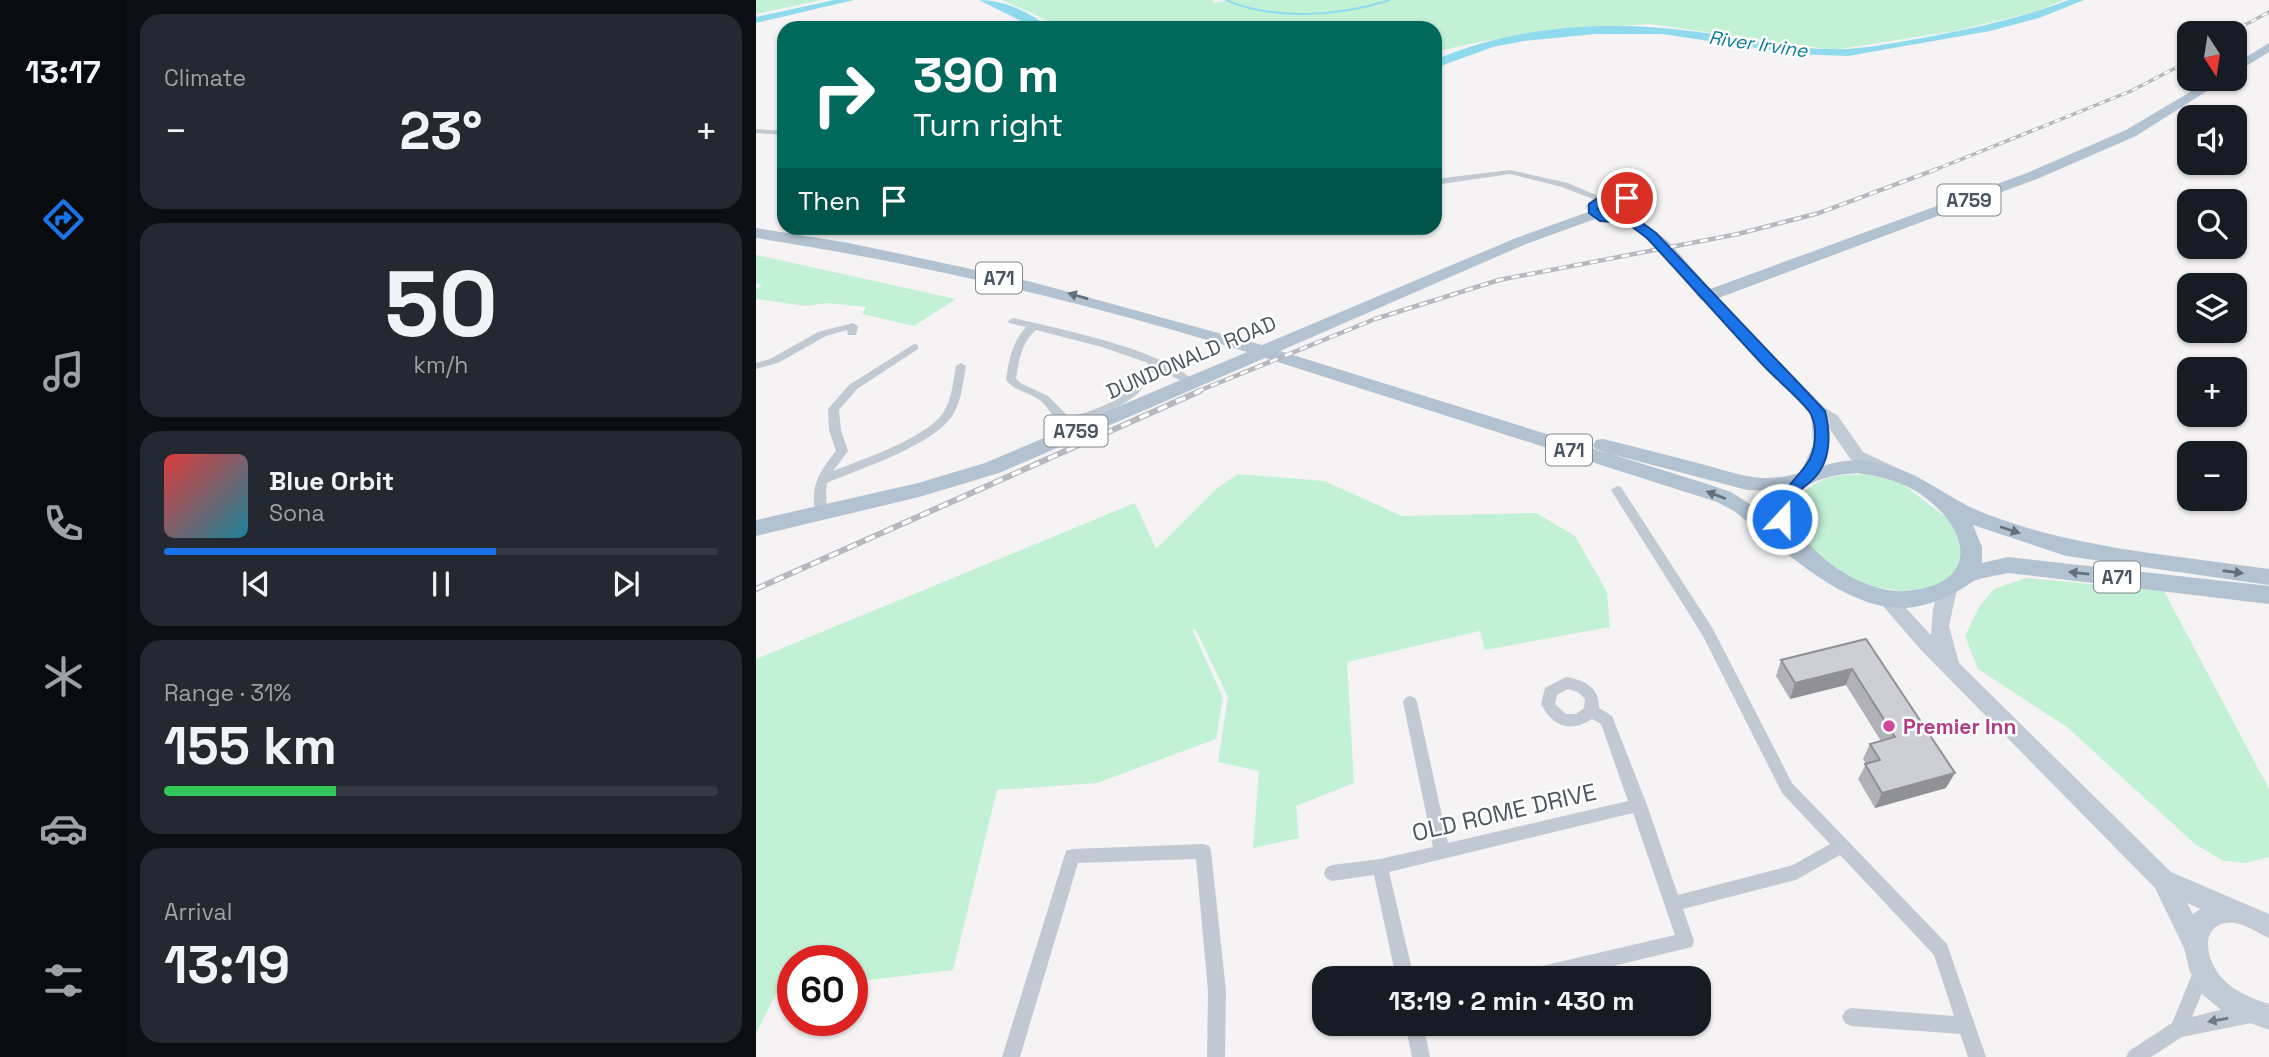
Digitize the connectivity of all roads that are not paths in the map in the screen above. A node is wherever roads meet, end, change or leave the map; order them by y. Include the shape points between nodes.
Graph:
1 (2269, 47) edge
2 (2247, 61) edge
3 (2200, 91) edge
4 (756, 131) edge
5 (777, 132) edge
6 (1442, 181) edge
7 (1598, 207) junction
8 (1630, 220) junction
9 (756, 223) edge
10 (777, 226) edge
11 (756, 233) edge
12 (830, 235) edge
13 (1707, 296) junction
14 (862, 317) dead end
15 (1013, 321) dead end
16 (1034, 326) junction
17 (1246, 338) junction
18 (914, 347) dead end
19 (1154, 362) junction
20 (1320, 363) junction
21 (756, 366) edge
22 (961, 366) dead end
23 (1190, 382) junction
24 (1818, 411) junction
25 (1896, 474) junction
26 (1803, 480) junction
27 (822, 481) junction
28 (1617, 490) dead end
29 (1947, 504) junction
30 (821, 512) junction
31 (756, 528) edge
32 (1813, 560) junction
33 (1966, 575) junction
34 (2269, 577) edge
35 (1948, 589) junction
36 (2269, 594) edge
37 (1886, 599) junction
38 (1955, 673) junction
39 (1410, 702) dead end
40 (1591, 711) dead end
41 (1639, 805) junction
42 (1842, 846) junction
43 (1442, 852) junction
44 (1380, 867) junction
45 (1332, 873) dead end
46 (2164, 880) junction
47 (1673, 904) junction
48 (2255, 917) edge
49 (2193, 940) junction
50 (1402, 966) edge
51 (1580, 966) edge
52 (2202, 971) junction
53 (1217, 991) joint
54 (2263, 1016) edge
55 (1851, 1017) dead end
56 (1968, 1026) junction
57 (2178, 1029) junction
58 (1418, 1036) edge
59 (1011, 1057) edge
60 (1216, 1057) edge
61 (1422, 1057) edge
62 (1977, 1057) edge
63 (2135, 1057) edge

1 - 2 main road
3 - 13 main road, A759 via 2132,133 2032,176
4 - 5 street
6 - 7 street via 1510,172 1565,185
7 - 8 main road via 1612,221
7 - 8 main road via 1618,197 1634,201 1641,209
7 - 23 main road, DUNDONALD ROAD / A759
8 - 13 main road via 1672,256
9 - 10 main road
17 -> 11 main road, A71 via 907,258
12 - 17 main road, A71 via 1078,282
13 - 24 main road
14 - 21 street via 853,330 822,334
15 - 16 street
16 - 19 street
16 - 19 street via 1018,344 1011,380 1016,387 1044,397 1068,421 1132,393
17 - 20 main road, A71
18 - 27 street via 853,387 834,409 842,451
19 - 23 street
20 - 26 main road, A71 via 1673,465 1763,485
32 -> 20 main road, A71 via 1724,498 1526,437
22 - 27 street via 942,423
23 - 30 main road, DUNDONALD ROAD / A759 via 992,468
24 - 25 main road via 1832,420 1857,456
24 - 26 main road via 1823,445 1820,458
25 - 26 main road, A71 via 1858,466 1823,470
25 - 29 main road, A71 via 1927,488
26 - 32 main road, A71 via 1784,501 1782,519 1791,537
27 - 30 street via 818,496
28 - 42 street via 1708,633 1787,788
29 - 33 main road, A71 via 1969,538 1973,558
29 -> 34 main road, A71 via 1980,520 2066,548
30 - 31 main road, DUNDONALD ROAD / A759
32 - 37 main road, A71 via 1853,589
33 - 35 main road, A71
36 -> 33 main road, A71 via 2008,565
35 - 37 main road, A71 via 1916,599
35 - 38 main road via 1938,619 1942,647
37 - 38 main road
38 - 46 main road
39 - 43 street
40 - 41 street via 1606,720
41 - 43 street, OLD ROME DRIVE
41 - 47 street
42 - 47 street via 1796,872
42 - 56 street via 1941,950
43 - 44 street, OLD ROME DRIVE
44 - 45 street, OLD ROME DRIVE
44 - 50 street
46 - 48 main road
46 - 49 main road
47 - 51 street via 1685,941
48 - 49 main road via 2217,913 2196,927
49 - 52 main road
52 - 54 main road via 2226,998
52 - 57 street
53 - 59 street via 1203,850 1072,856
53 - 60 street
54 -> 57 street
55 - 56 street
56 - 62 street
57 - 63 street
58 - 61 street

